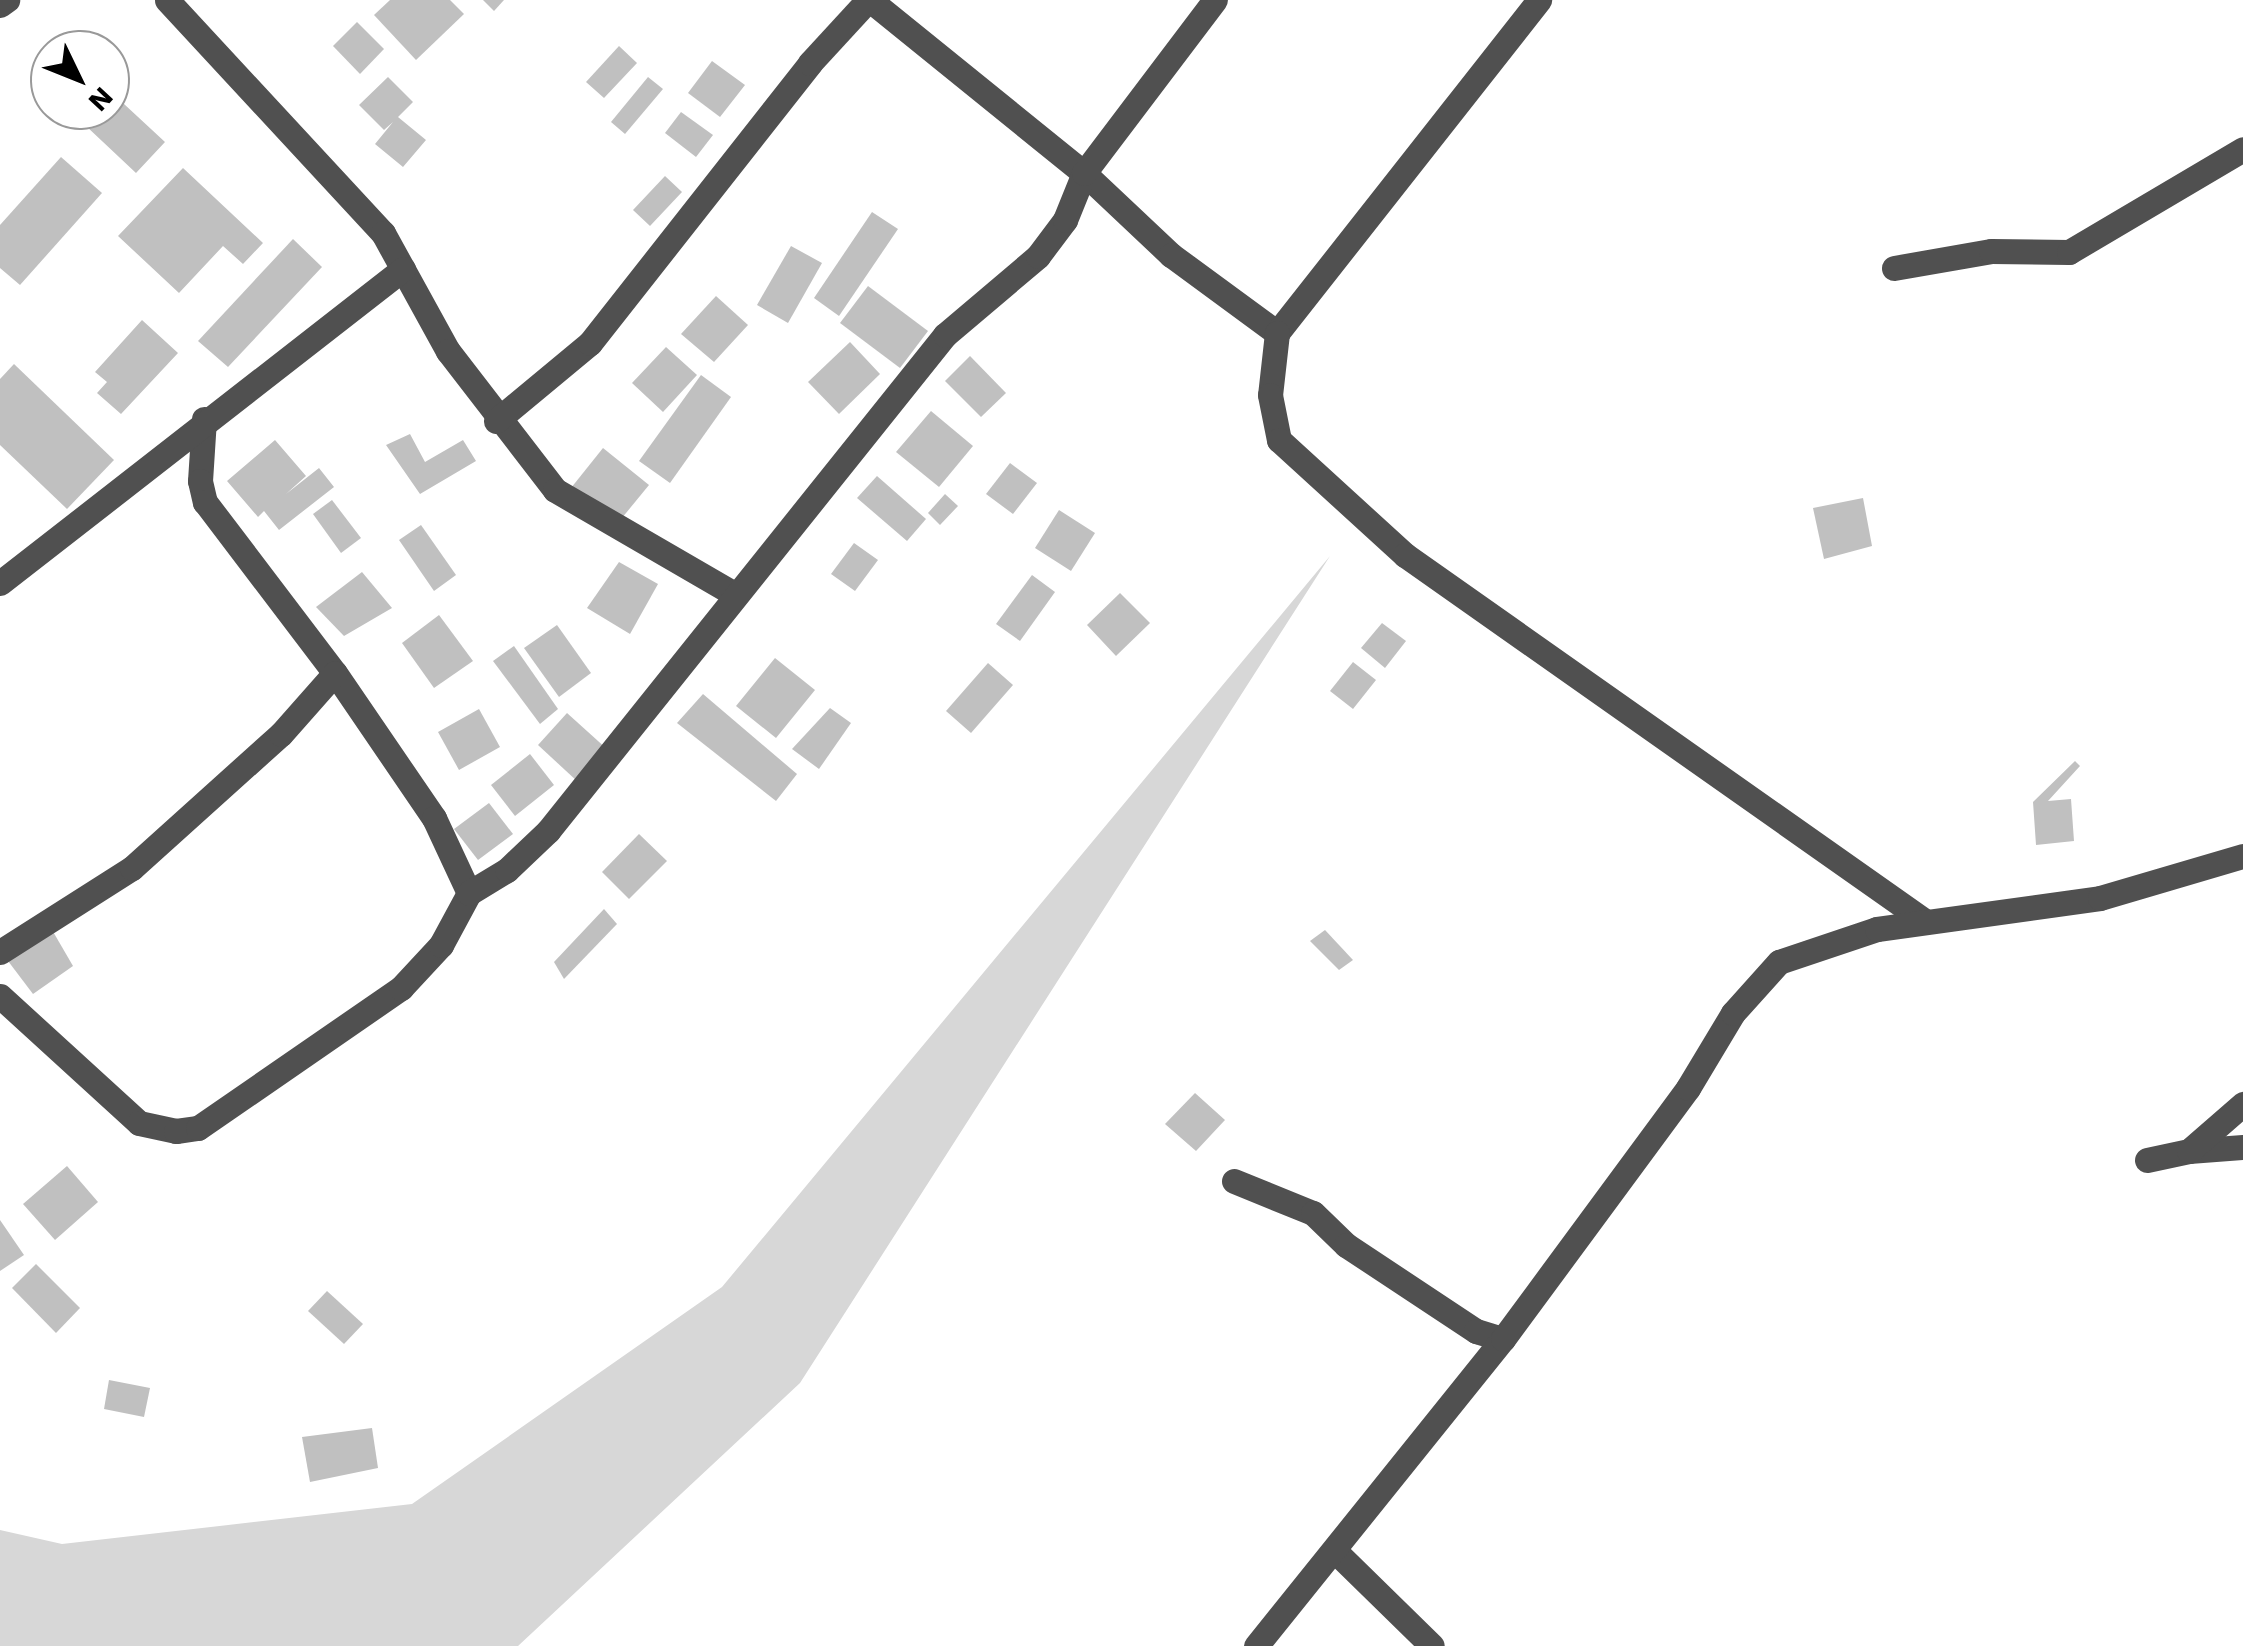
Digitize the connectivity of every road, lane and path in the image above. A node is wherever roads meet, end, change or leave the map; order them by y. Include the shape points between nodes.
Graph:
1 (7, 0) edge
2 (168, 0) edge
3 (869, 0) edge
4 (1215, 0) edge
5 (1539, 0) edge
6 (0, 4) edge
7 (2243, 149) edge
8 (1084, 173) junction
9 (403, 268) junction
10 (1894, 268) dead end
11 (1277, 333) junction
12 (204, 419) junction
13 (496, 421) junction
14 (0, 582) edge
15 (733, 593) junction
16 (335, 672) junction
17 (2243, 856) edge
18 (469, 893) junction
19 (1926, 922) junction
20 (0, 952) edge
21 (0, 996) edge
22 (2243, 1104) edge
23 (2243, 1147) edge
24 (2189, 1150) junction
25 (2147, 1160) dead end
26 (1234, 1182) dead end
27 (1503, 1338) junction
28 (1336, 1552) junction
29 (1256, 1646) edge
30 (1432, 1646) edge

1 - 6 street
2 - 9 street via 383,233
3 - 8 street
3 - 13 street via 810,63 590,343
4 - 8 street
5 - 11 street
7 - 10 street via 2069,252 1990,251
8 - 11 street via 1170,255
8 - 15 street via 1065,220 1038,256 946,335 839,474
9 - 12 street
9 - 13 street
11 - 19 street via 1270,394 1278,440 1406,554
12 - 14 street
12 - 16 street via 200,481 206,502
13 - 15 street via 579,508
15 - 18 street via 548,831 507,870
16 - 18 street via 434,818
16 - 20 street via 281,734 132,868
17 - 19 street via 2100,898
18 - 21 street via 441,944 400,988 198,1128 155,1130 139,1122
19 - 27 street via 1877,929 1779,962 1734,1014 1688,1088
22 - 24 street
23 - 24 street
24 - 25 street
26 - 27 street via 1313,1213 1346,1244 1476,1331
27 - 28 street
28 - 29 street
28 - 30 street

